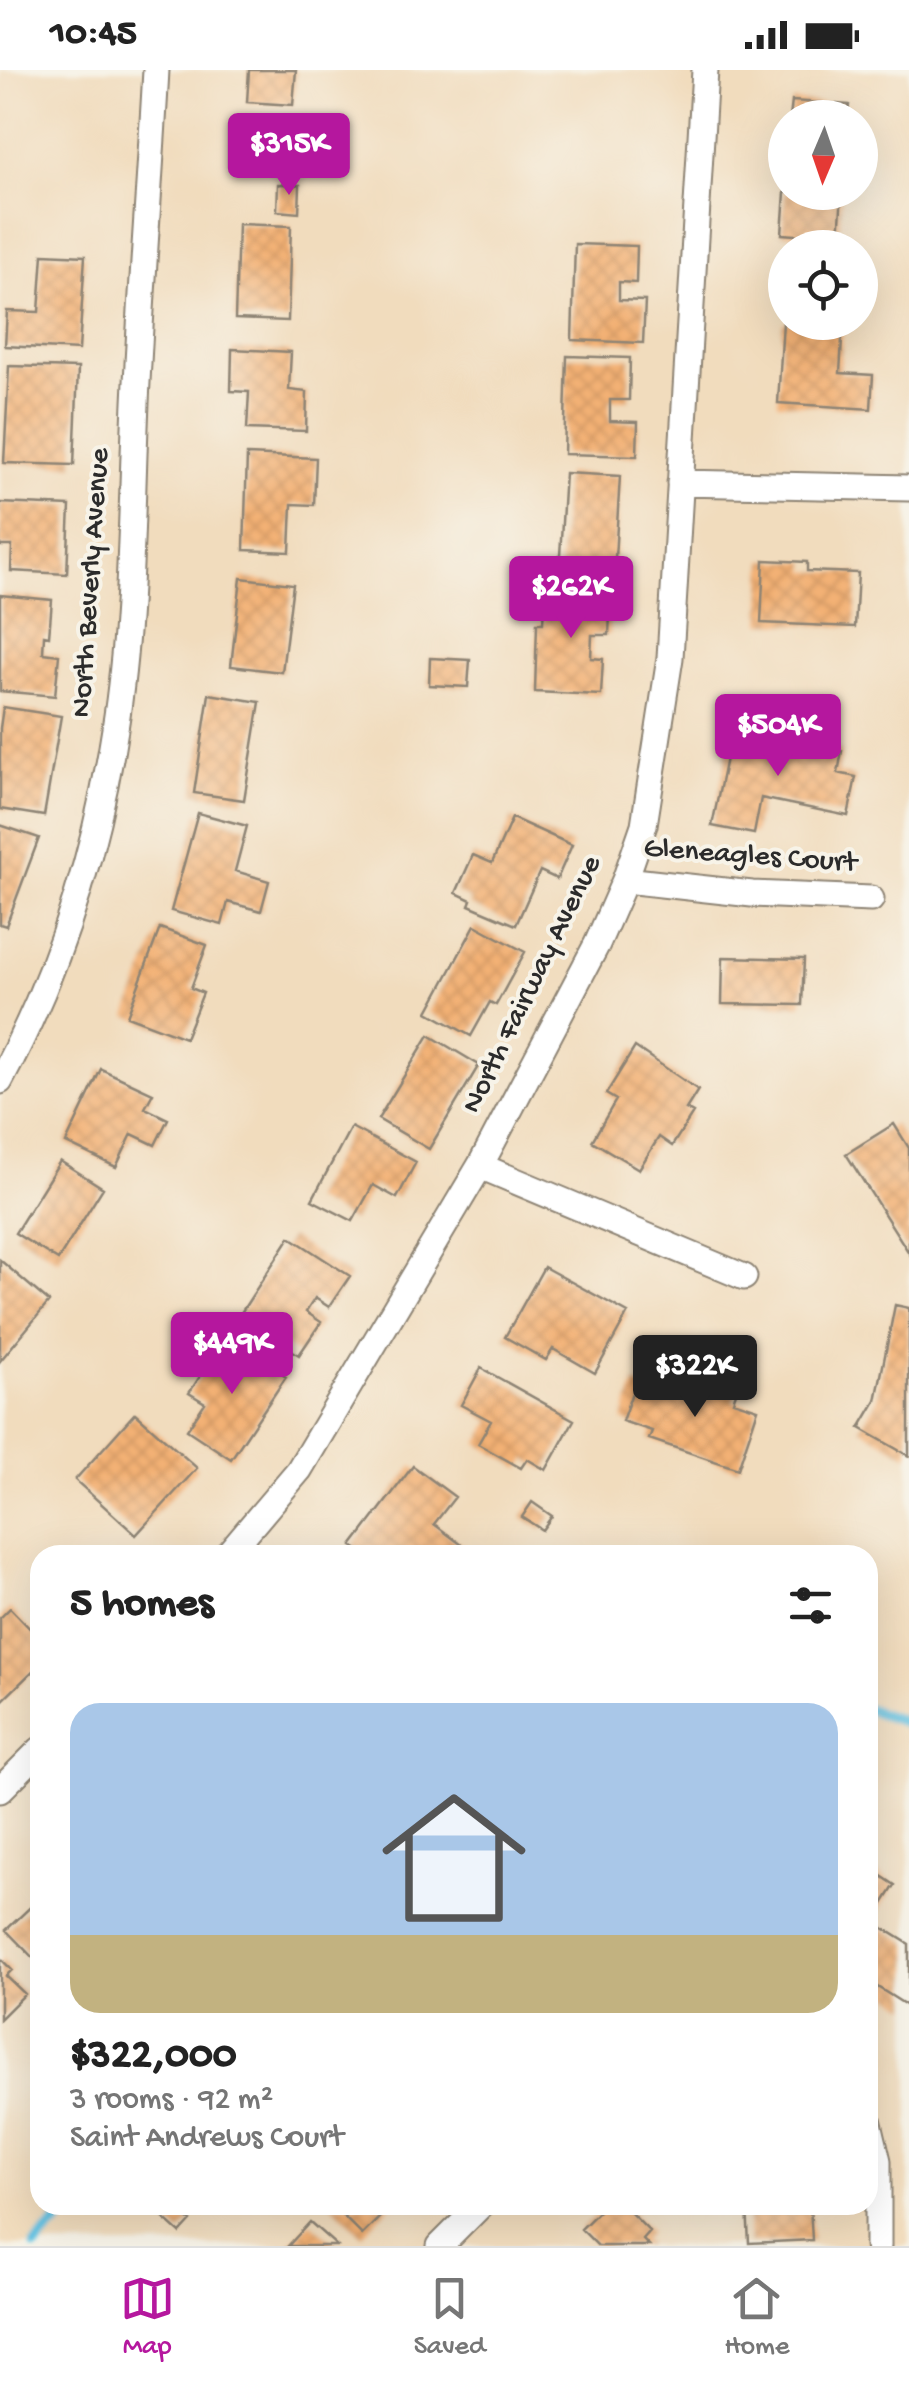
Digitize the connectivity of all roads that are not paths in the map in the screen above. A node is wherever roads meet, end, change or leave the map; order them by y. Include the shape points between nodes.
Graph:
1 (156, 70) edge
2 (705, 70) edge
3 (680, 483) junction
4 (909, 488) edge
5 (625, 880) junction
6 (871, 899) dead end
7 (0, 1081) edge
8 (480, 1166) junction
9 (744, 1277) dead end
10 (235, 1545) edge
11 (30, 1760) edge
12 (0, 1790) edge
13 (878, 2161) edge
14 (472, 2215) edge
15 (878, 2215) edge
16 (878, 2215) edge
17 (440, 2246) edge
18 (878, 2246) edge

1 - 7 street, North Beverly Avenue via 116,726 78,897 49,979
2 - 3 street, North Fairway Avenue
3 - 4 street
3 - 5 street, North Fairway Avenue via 670,658 647,811
5 - 6 street, Gleneagles Court
5 - 8 street, North Fairway Avenue
8 - 9 street
8 - 10 street, North Fairway Avenue via 298,1470
11 - 12 street
13 - 16 street
14 - 17 street
15 - 18 street

